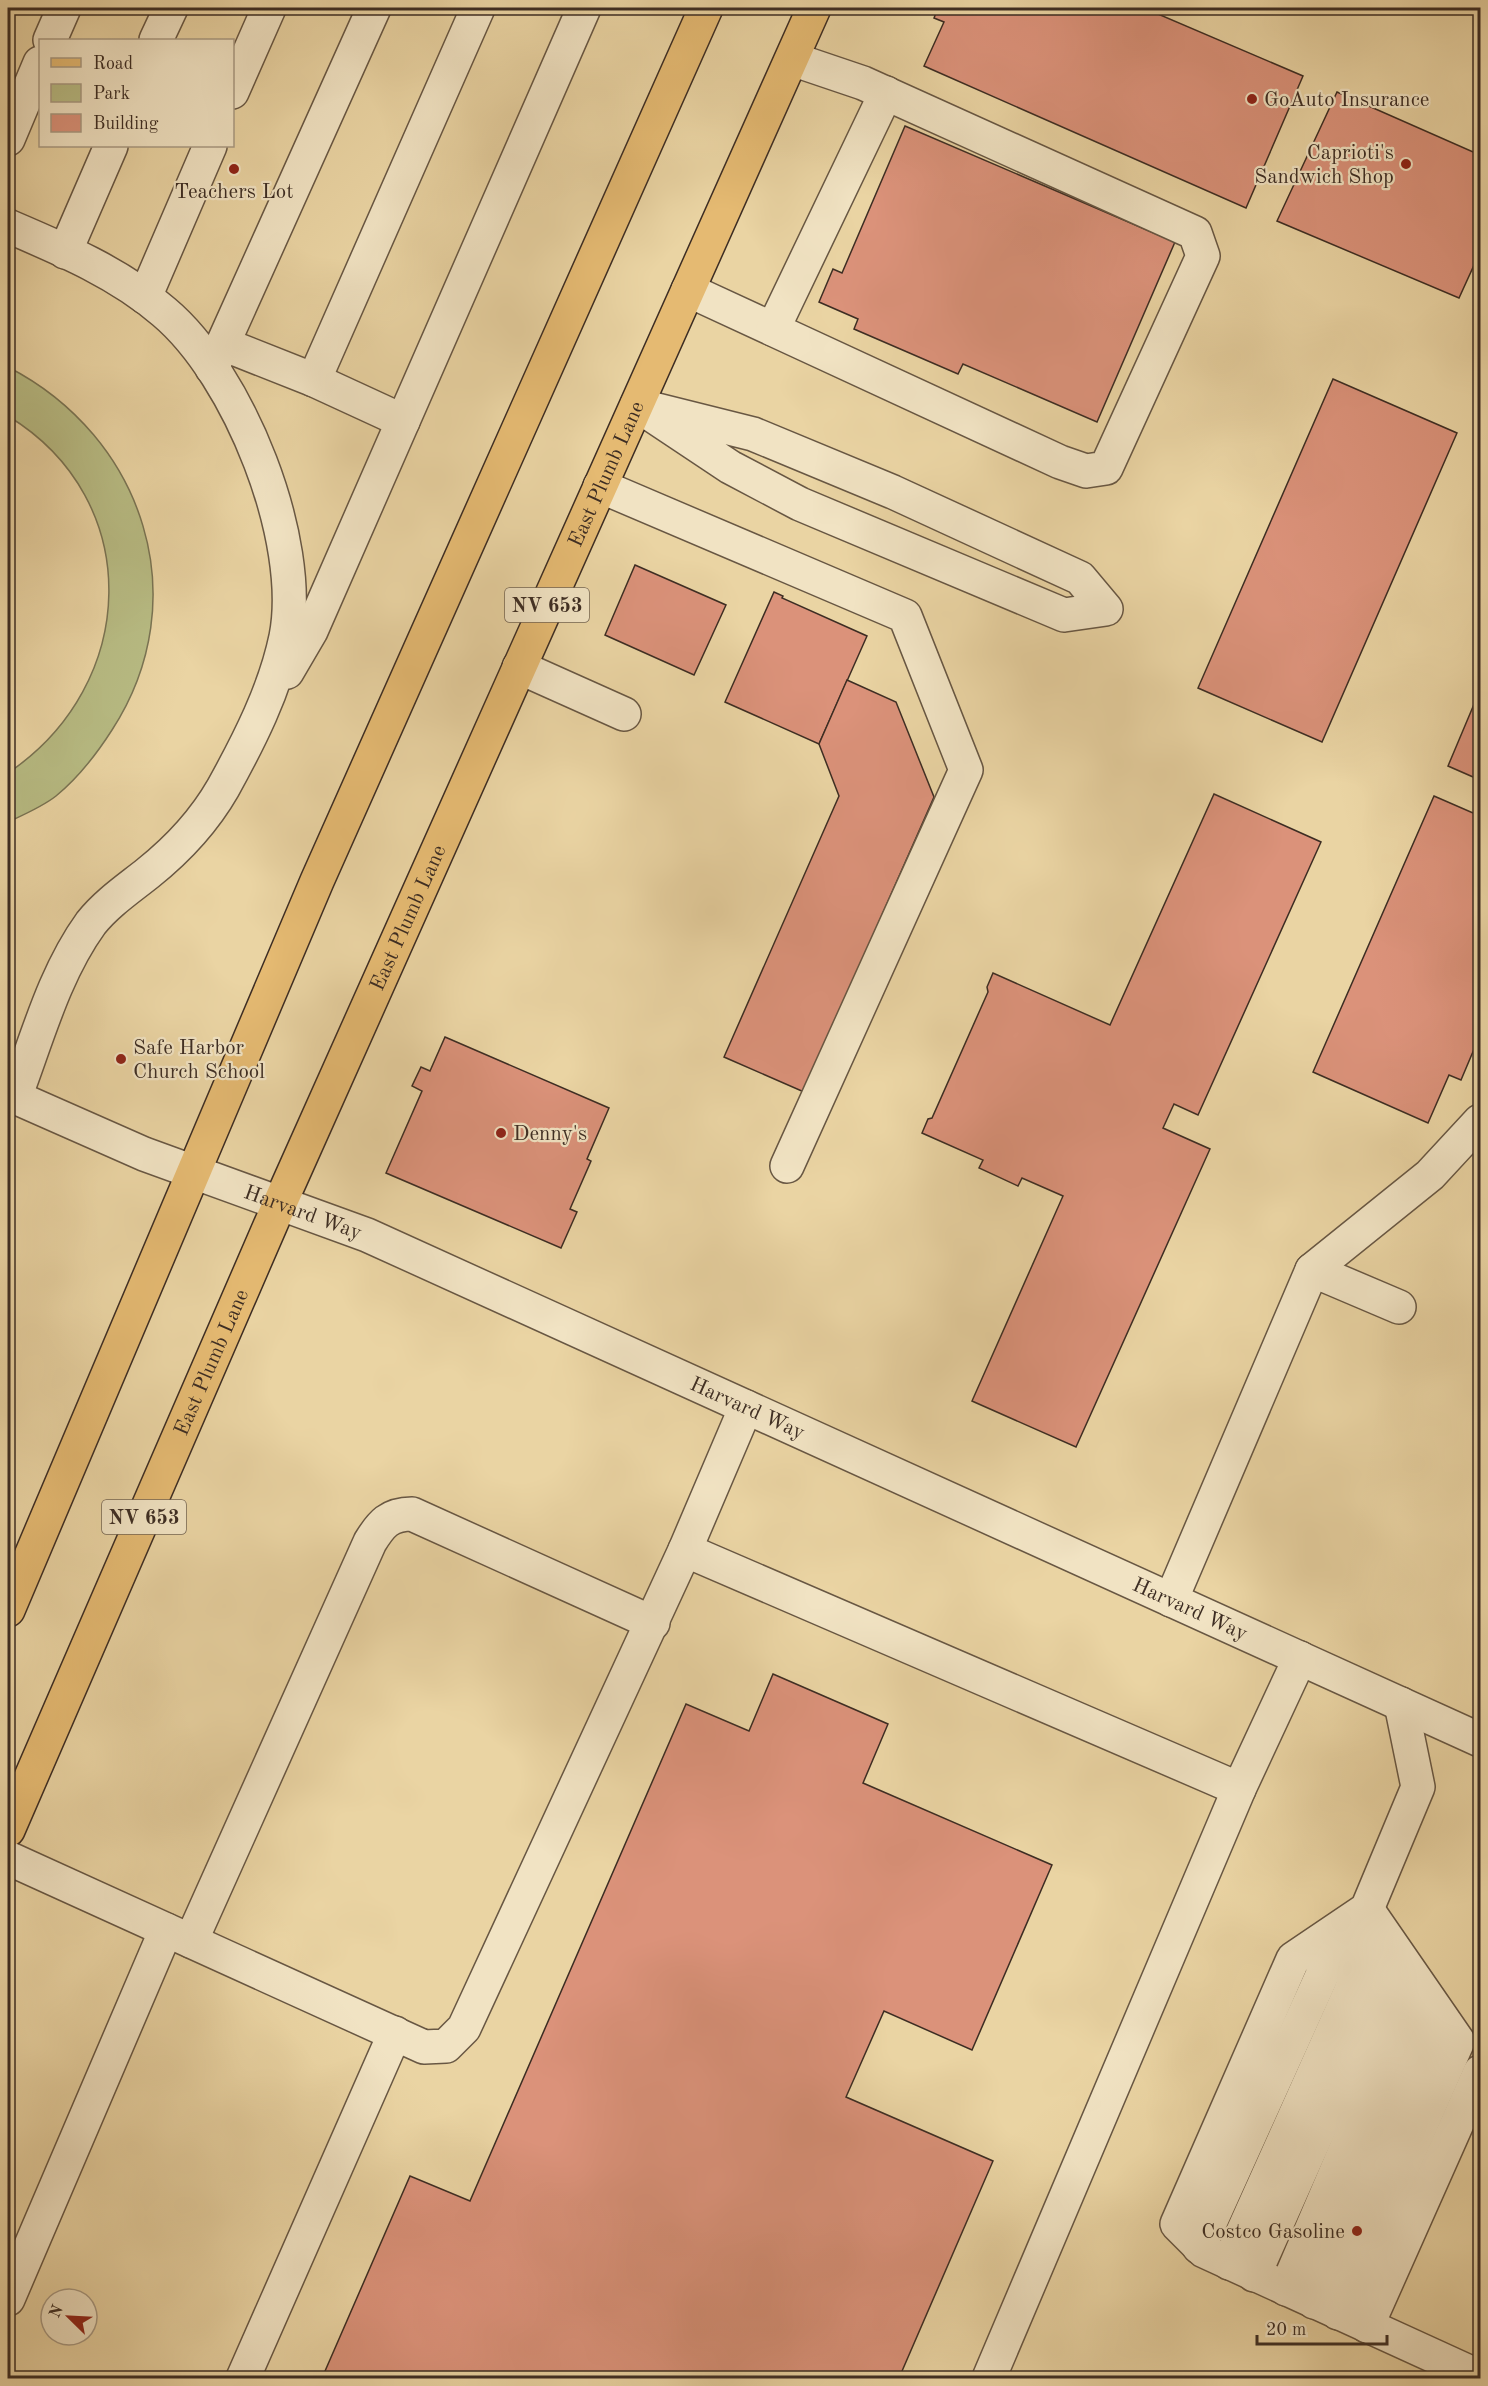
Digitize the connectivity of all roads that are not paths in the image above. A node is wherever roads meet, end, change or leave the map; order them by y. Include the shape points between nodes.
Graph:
1 (64, 8) edge
2 (171, 8) edge
3 (269, 8) edge
4 (374, 8) edge
5 (478, 8) edge
6 (584, 8) edge
7 (706, 8) edge
8 (814, 9) edge
9 (50, 39) edge
10 (156, 39) edge
11 (792, 59) junction
12 (39, 65) edge
13 (234, 87) edge
14 (886, 93) junction
15 (8, 139) edge
16 (111, 147) edge
17 (210, 147) edge
18 (8, 226) edge
19 (65, 252) junction
20 (688, 290) junction
21 (145, 297) junction
22 (773, 330) junction
23 (217, 356) junction
24 (314, 380) junction
25 (637, 405) junction
26 (404, 421) junction
27 (600, 486) junction
28 (519, 667) junction
29 (624, 714) dead end
30 (243, 750) junction
31 (11, 1096) edge
32 (1480, 1121) edge
33 (787, 1166) dead end
34 (194, 1172) junction
35 (280, 1203) junction
36 (1312, 1270) junction
37 (1399, 1307) dead end
38 (746, 1407) junction
39 (685, 1550) junction
40 (1171, 1600) junction
41 (8, 1610) edge
42 (653, 1623) junction
43 (1300, 1658) junction
44 (1401, 1704) junction
45 (1480, 1740) edge
46 (1239, 1789) junction
47 (8, 1830) edge
48 (8, 1858) edge
49 (1367, 1909) junction
50 (179, 1936) junction
51 (395, 2033) junction
52 (1480, 2046) edge
53 (1480, 2072) edge
54 (1242, 2269) junction
55 (8, 2299) edge
56 (1326, 2308) junction
57 (1480, 2377) edge
58 (243, 2379) edge
59 (989, 2379) edge

1 - 9 street
2 - 10 street
3 - 13 street
4 - 23 street
5 - 24 street
6 - 26 street
7 - 34 main road via 317,881
8 - 11 main road, East Plumb Lane / NV 653
11 - 14 street
11 - 20 main road, East Plumb Lane / NV 653
12 - 15 street
14 - 22 street
14 - 22 street via 1195,233 1203,256 1106,468 1086,471 1060,462
16 - 19 street
17 - 21 street
18 - 19 street
19 - 21 street
20 - 22 street
20 - 25 main road, East Plumb Lane / NV 653
21 - 23 street
23 - 24 street
23 - 30 street via 269,485 281,526 289,601 278,667
24 - 26 street
25 - 25 street via 730,468 800,504 1064,615 1106,609 1080,578 893,492 753,434
25 - 27 main road, East Plumb Lane / NV 653
26 - 30 street via 311,630
27 - 28 main road, East Plumb Lane / NV 653
27 - 33 street via 905,616 966,770
28 - 29 street
28 - 35 main road, East Plumb Lane / NV 653
30 - 31 street via 206,814 187,838 110,902 92,923 67,965
31 - 34 street, Harvard Way
32 - 36 street via 1430,1175
34 - 35 street, Harvard Way
34 - 41 main road
35 - 38 street, Harvard Way via 367,1235
35 - 47 main road, East Plumb Lane / NV 653
36 - 37 street
36 - 40 street
38 - 39 street
38 - 40 street, Harvard Way
39 - 42 street
39 - 46 street
40 - 43 street, Harvard Way
42 - 50 street via 412,1514 386,1520 370,1542
42 - 51 street via 464,2028 446,2046 424,2047
43 - 44 street, Harvard Way
43 - 46 street
44 - 45 street, Harvard Way
44 - 49 street via 1418,1787
46 - 59 street
48 - 50 street
49 - 52 street
49 - 54 street via 1352,1988
49 - 54 street via 1293,1959 1178,2224 1199,2247
49 - 56 street via 1403,2015
49 - 56 street via 1458,2041
50 - 51 street
50 - 55 street
51 - 58 street
53 - 56 street
54 - 56 street
56 - 57 street

